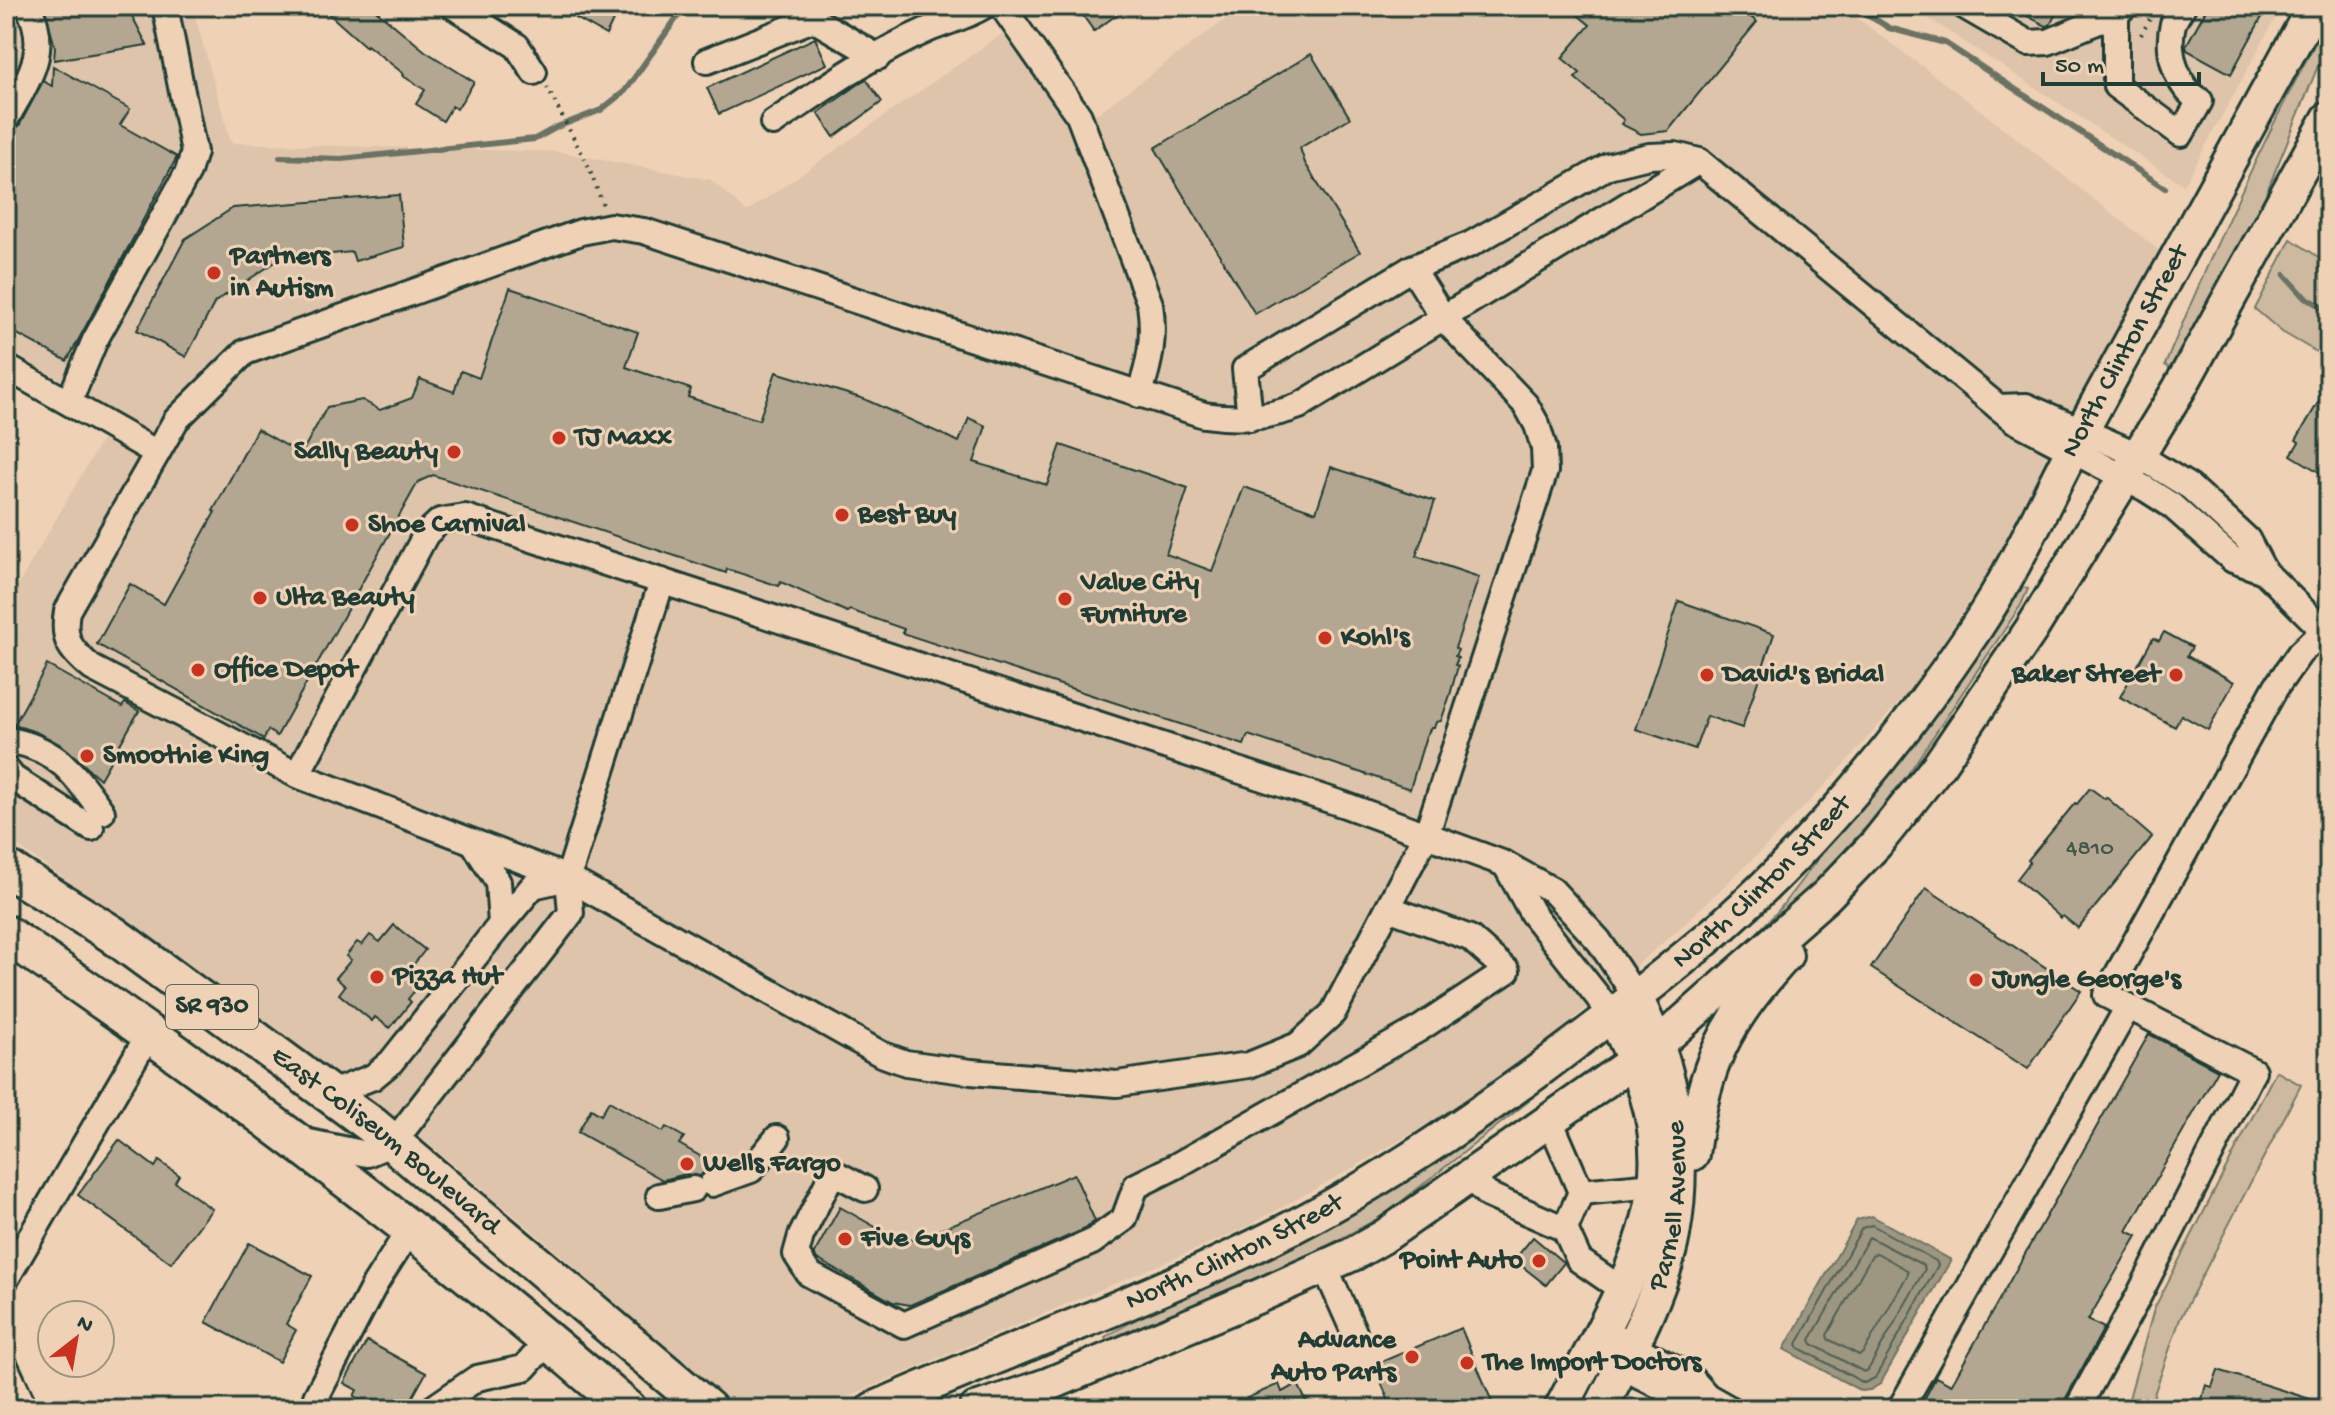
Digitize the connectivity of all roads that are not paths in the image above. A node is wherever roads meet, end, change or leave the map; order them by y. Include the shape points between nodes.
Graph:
1 (28, 6) edge
2 (165, 6) edge
3 (453, 6) edge
4 (984, 6) edge
5 (1002, 6) edge
6 (1964, 6) edge
7 (2183, 6) edge
8 (2314, 6) edge
9 (2120, 10) edge
10 (878, 57) junction
11 (707, 61) dead end
12 (534, 72) road end
13 (2329, 118) edge
14 (6, 119) edge
15 (773, 123) dead end
16 (1699, 161) junction
17 (1412, 268) junction
18 (1444, 319) junction
19 (6, 367) edge
20 (1139, 395) junction
21 (69, 402) junction
22 (1250, 418) junction
23 (2077, 441) junction
24 (157, 453) junction
25 (2131, 466) junction
26 (662, 581) junction
27 (2326, 634) edge
28 (6, 749) edge
29 (6, 769) edge
30 (297, 775) junction
31 (1427, 833) junction
32 (473, 842) junction
33 (1505, 864) junction
34 (6, 868) edge
35 (568, 878) junction
36 (1826, 896) junction
37 (1388, 908) junction
38 (501, 924) junction
39 (6, 934) edge
40 (1625, 1006) junction
41 (2128, 1007) junction
42 (149, 1034) junction
43 (1646, 1052) junction
44 (329, 1094) junction
45 (1550, 1120) junction
46 (291, 1138) junction
47 (777, 1138) dead end
48 (393, 1143) junction
49 (1469, 1177) junction
50 (1654, 1185) junction
51 (865, 1189) dead end
52 (1581, 1192) junction
53 (659, 1196) dead end
54 (410, 1229) junction
55 (1565, 1229) junction
56 (1673, 1235) junction
57 (1325, 1267) junction
58 (8, 1271) edge
59 (1621, 1289) junction
60 (1354, 1332) dead end
61 (1596, 1340) junction
62 (547, 1342) junction
63 (1627, 1356) junction
64 (972, 1367) junction
65 (6, 1368) edge
66 (985, 1407) edge
67 (25, 1409) edge
68 (322, 1409) edge
69 (432, 1409) edge
70 (628, 1409) edge
71 (708, 1409) edge
72 (873, 1409) edge
73 (1561, 1409) edge
74 (1600, 1409) edge
75 (1730, 1409) edge
76 (1900, 1409) edge
77 (2077, 1409) edge

1 - 14 street via 39,47 32,72
2 - 21 street via 194,152 188,172 95,340
3 - 12 street via 517,46
4 - 10 street
5 - 20 street via 1079,116 1150,304 1153,349
6 - 9 street via 2028,43 2048,42
7 - 9 street via 2173,24 2173,64 2186,93 2200,101 2181,134 2116,86
8 - 23 main road, North Clinton Street
10 - 11 street via 813,19
10 - 15 street
13 - 25 main road, North Clinton Street
16 - 17 street via 1649,156 1608,166 1471,244
16 - 18 street
16 - 23 street via 1998,407 2026,406
17 - 18 street
17 - 22 street via 1245,369
18 - 22 street via 1299,406
18 - 31 street via 1526,405 1544,448 1545,471
19 - 21 street
20 - 22 street via 1204,415
20 - 24 street via 644,231 611,226 581,232 245,352 176,420
21 - 24 street
23 - 25 street
23 - 40 main road, North Clinton Street via 1996,597 1869,771 1775,875
24 - 30 street via 67,611 63,630 73,653 92,668
25 - 27 street via 2190,487 2247,539 2264,571
25 - 36 main road, North Clinton Street via 2031,630 1939,765
26 - 30 street via 465,517 440,521 426,534
26 - 31 street
26 - 35 street
27 - 41 street via 2300,653 2276,687 2106,995
28 - 29 street via 14,741 35,746 64,763 96,820 13,778
30 - 32 street
31 - 33 street
31 - 37 street
32 - 35 street
32 - 38 street via 498,882
33 - 40 street via 1532,913
33 - 40 street via 1552,890 1599,941
34 - 44 highway, East Coliseum Boulevard / SR 930 via 112,934
35 - 37 street via 881,1054 971,1072 1114,1084 1249,1065 1298,1045 1333,1013
35 - 38 street via 533,886
35 - 48 street via 571,913
36 - 43 main road, North Clinton Street
36 - 56 main road via 1724,1035 1698,1109 1687,1193
37 - 51 street via 1470,938 1507,971 1419,1029 1136,1186 1124,1219 1092,1242 904,1325 809,1274 796,1254 833,1172
38 - 44 street via 391,1062 373,1077
39 - 42 highway, East Coliseum Boulevard / SR 930
40 - 43 main road, Parnell Avenue
40 - 64 main road, North Clinton Street via 1486,1110 1329,1207 1170,1284
41 - 76 street
41 - 77 street via 2253,1071
42 - 46 highway, East Coliseum Boulevard / SR 930
42 - 58 street
43 - 45 main road, North Clinton Street
43 - 50 main road, Parnell Avenue
43 - 56 main road, Parnell Avenue via 1671,1091 1678,1127
44 - 48 highway, East Coliseum Boulevard / SR 930
45 - 49 main road, North Clinton Street
45 - 52 street
46 - 48 street via 367,1154
46 - 54 highway, East Coliseum Boulevard / SR 930
47 - 53 street via 751,1170
48 - 71 highway, East Coliseum Boulevard / SR 930
49 - 55 street via 1488,1195
49 - 57 main road, North Clinton Street via 1383,1237
50 - 52 street
50 - 59 main road, Parnell Avenue via 1646,1227
52 - 55 street
54 - 62 highway, East Coliseum Boulevard / SR 930
54 - 68 street via 316,1397
55 - 59 street via 1579,1260
56 - 63 main road, Parnell Avenue
57 - 60 street
57 - 66 main road, North Clinton Street
59 - 61 main road, Parnell Avenue
61 - 63 street
61 - 73 main road, Parnell Avenue
62 - 69 street via 524,1368 477,1378
62 - 70 highway, East Coliseum Boulevard / SR 930
63 - 74 main road, Parnell Avenue
63 - 75 street via 1680,1396 1707,1396
64 - 66 street
64 - 72 main road, North Clinton Street
65 - 67 street

